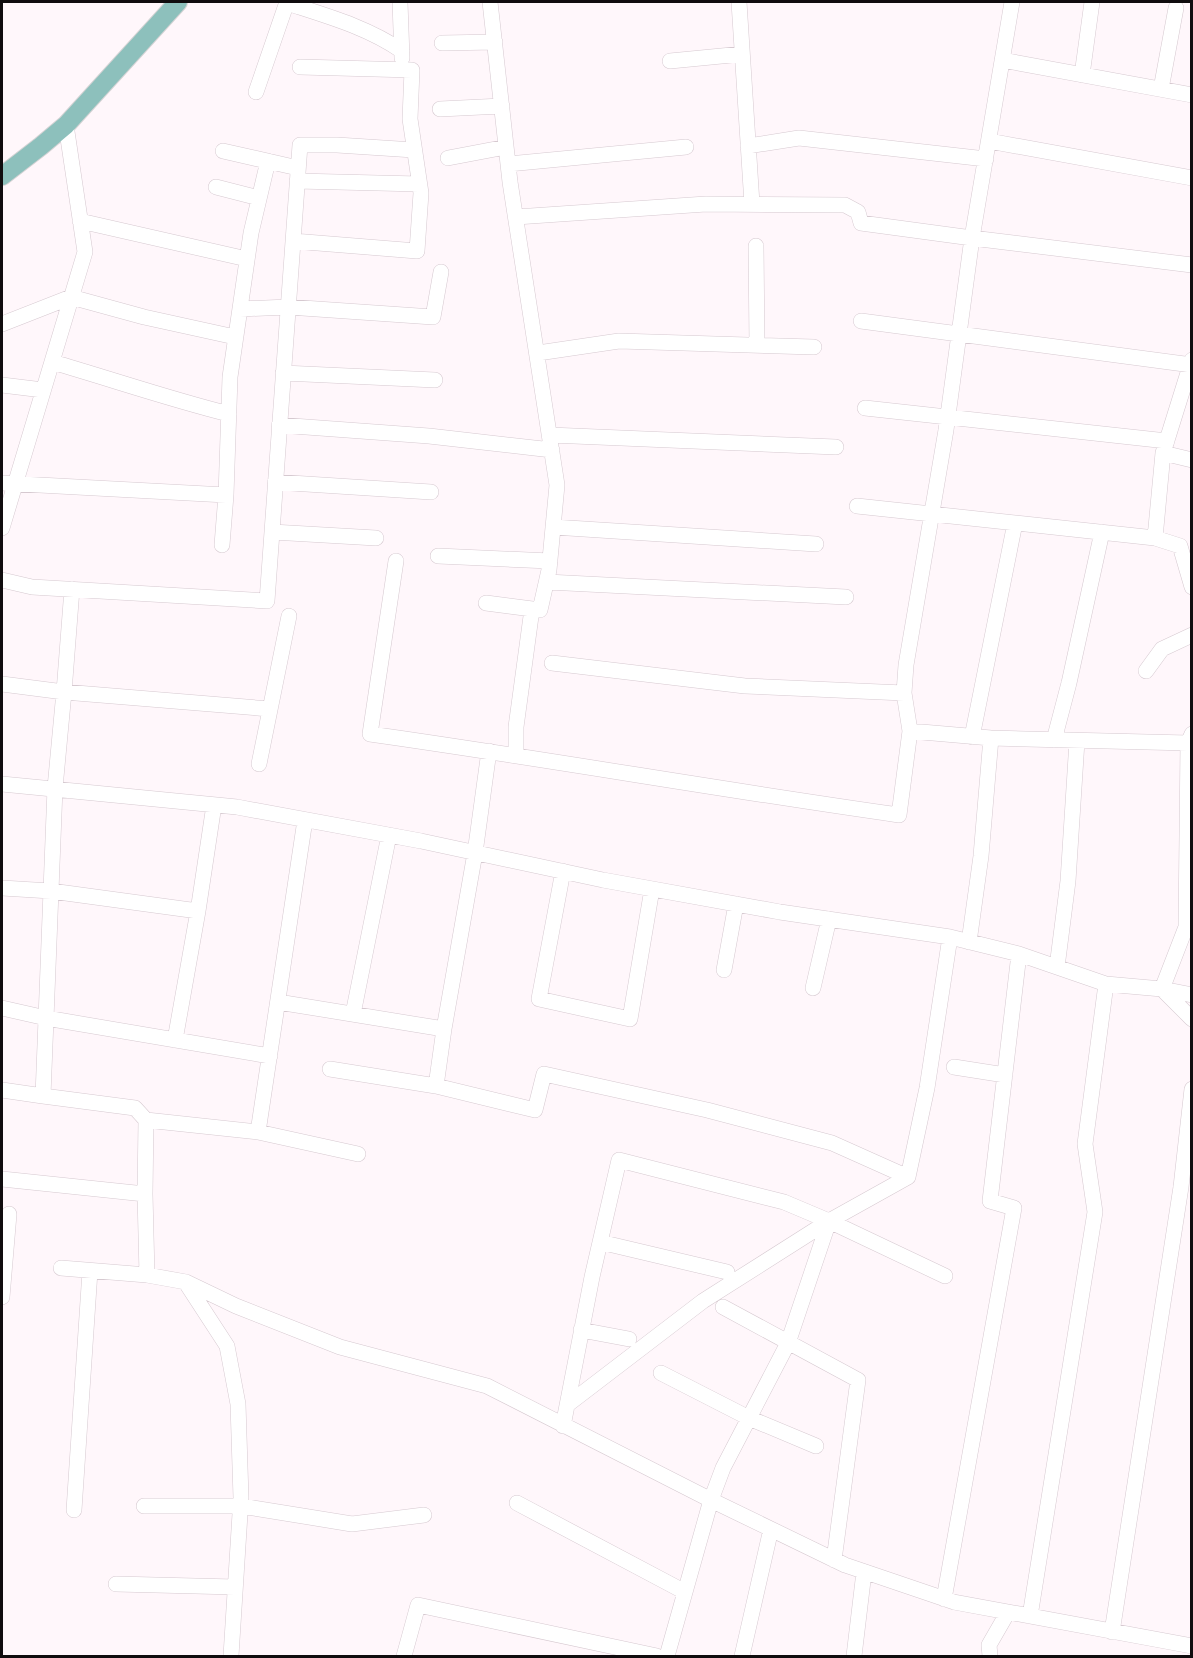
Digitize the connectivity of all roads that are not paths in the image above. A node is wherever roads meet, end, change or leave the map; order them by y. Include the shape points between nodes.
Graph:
1 (178, 2) edge
2 (287, 2) edge
3 (400, 2) edge
4 (490, 2) edge
5 (739, 2) edge
6 (1012, 2) edge
7 (1092, 2) edge
8 (1176, 8) dead end
9 (495, 42) junction
10 (442, 44) dead end
11 (402, 51) junction
12 (742, 54) junction
13 (1002, 60) junction
14 (670, 61) dead end
15 (300, 67) dead end
16 (402, 70) junction
17 (1082, 75) junction
18 (1161, 89) junction
19 (256, 92) dead end
20 (1191, 95) edge
21 (502, 106) junction
22 (440, 109) dead end
23 (66, 125) junction
24 (989, 141) junction
25 (748, 146) junction
26 (506, 147) junction
27 (686, 147) dead end
28 (414, 150) junction
29 (223, 151) dead end
30 (448, 158) dead end
31 (986, 159) junction
32 (268, 161) junction
33 (508, 164) junction
34 (298, 175) junction
35 (2, 176) edge
36 (1191, 178) edge
37 (419, 184) junction
38 (216, 187) dead end
39 (259, 198) junction
40 (752, 204) junction
41 (516, 217) junction
42 (80, 221) junction
43 (972, 238) junction
44 (293, 241) junction
45 (756, 246) dead end
46 (247, 259) junction
47 (1191, 265) edge
48 (441, 272) dead end
49 (72, 297) junction
50 (288, 307) junction
51 (240, 309) junction
52 (861, 321) dead end
53 (2, 324) edge
54 (959, 334) junction
55 (235, 337) junction
56 (757, 345) junction
57 (814, 347) dead end
58 (537, 353) junction
59 (52, 362) junction
60 (1191, 363) edge
61 (283, 373) junction
62 (435, 380) dead end
63 (2, 385) edge
64 (43, 390) junction
65 (865, 408) dead end
66 (229, 414) junction
67 (948, 417) junction
68 (279, 426) junction
69 (551, 443) junction
70 (836, 447) dead end
71 (1165, 447) junction
72 (1191, 460) edge
73 (275, 482) junction
74 (8, 483) edge
75 (431, 492) dead end
76 (226, 495) junction
77 (857, 506) dead end
78 (932, 515) junction
79 (1015, 523) junction
80 (553, 527) junction
81 (2, 528) edge
82 (272, 532) junction
83 (1102, 532) junction
84 (376, 538) dead end
85 (1155, 538) junction
86 (816, 544) dead end
87 (222, 545) dead end
88 (438, 556) dead end
89 (396, 561) dead end
90 (550, 561) junction
91 (2, 580) edge
92 (547, 582) junction
93 (1191, 587) edge
94 (72, 589) junction
95 (846, 597) dead end
96 (486, 603) dead end
97 (532, 609) junction
98 (289, 616) dead end
99 (1191, 634) edge
100 (552, 663) dead end
101 (1146, 671) dead end
102 (2, 684) edge
103 (64, 692) junction
104 (904, 693) junction
105 (270, 709) junction
106 (910, 731) junction
107 (972, 737) junction
108 (991, 738) junction
109 (1190, 739) edge
110 (1054, 740) junction
111 (1077, 741) junction
112 (489, 751) junction
113 (516, 756) junction
114 (259, 764) dead end
115 (1189, 780) edge
116 (2, 784) edge
117 (55, 788) junction
118 (213, 805) junction
119 (305, 820) junction
120 (389, 835) junction
121 (475, 853) junction
122 (563, 871) junction
123 (2, 888) edge
124 (652, 889) junction
125 (51, 891) junction
126 (736, 904) junction
127 (198, 911) junction
128 (829, 919) junction
129 (1189, 927) edge
130 (950, 938) junction
131 (969, 942) junction
132 (1019, 954) junction
133 (1056, 967) junction
134 (724, 970) dead end
135 (1106, 984) junction
136 (813, 988) dead end
137 (1162, 989) junction
138 (1191, 995) edge
139 (278, 1002) junction
140 (2, 1008) edge
141 (353, 1014) junction
142 (46, 1017) junction
143 (1191, 1019) edge
144 (444, 1029) junction
145 (175, 1040) junction
146 (270, 1056) junction
147 (954, 1066) dead end
148 (330, 1069) dead end
149 (1005, 1075) junction
150 (436, 1086) junction
151 (2, 1090) edge
152 (44, 1096) junction
153 (1191, 1096) edge
154 (146, 1120) junction
155 (258, 1132) junction
156 (358, 1154) dead end
157 (1187, 1168) edge
158 (908, 1177) junction
159 (2, 1179) edge
160 (145, 1194) junction
161 (9, 1215) dead end
162 (829, 1221) junction
163 (600, 1242) junction
164 (62, 1268) dead end
165 (90, 1270) junction
166 (726, 1272) dead end
167 (147, 1275) junction
168 (945, 1276) dead end
169 (186, 1282) junction
170 (2, 1297) edge
171 (723, 1307) dead end
172 (581, 1330) junction
173 (629, 1339) dead end
174 (788, 1343) junction
175 (661, 1372) dead end
176 (567, 1405) junction
177 (749, 1418) junction
178 (563, 1426) junction
179 (816, 1446) dead end
180 (711, 1500) junction
181 (517, 1503) dead end
182 (144, 1506) dead end
183 (240, 1506) junction
184 (74, 1510) dead end
185 (424, 1515) dead end
186 (771, 1529) junction
187 (834, 1560) junction
188 (864, 1572) junction
189 (116, 1584) dead end
190 (235, 1587) junction
191 (685, 1592) junction
192 (944, 1599) junction
193 (1008, 1612) junction
194 (1029, 1616) junction
195 (1112, 1632) junction
196 (1191, 1646) edge
197 (231, 1656) edge
198 (404, 1656) edge
199 (650, 1656) edge
200 (667, 1656) edge
201 (742, 1656) edge
202 (854, 1656) edge
203 (990, 1656) edge

1 - 23 main road
2 - 11 street via 350,23
2 - 19 street
3 - 11 street
4 - 9 street
5 - 12 street
6 - 13 street
7 - 17 street
8 - 18 street
9 - 10 street
9 - 21 street
11 - 16 street
12 - 14 street
12 - 25 street
13 - 17 street
13 - 24 street
15 - 16 street
16 - 28 street via 412,70 410,119
17 - 18 street
18 - 20 street
21 - 22 street
21 - 26 street
23 - 35 main road
23 - 42 street
24 - 31 street
24 - 36 street
25 - 31 street via 799,138
25 - 40 street
26 - 30 street
26 - 33 street
27 - 33 street
28 - 34 street via 300,145
28 - 37 street
29 - 32 street
31 - 43 street
32 - 34 street
32 - 39 street
33 - 41 street
34 - 37 street
34 - 44 street
37 - 44 street via 417,251
38 - 39 street
39 - 46 street
40 - 41 street
40 - 43 street via 845,205 858,212 861,223
41 - 58 street
42 - 46 street
42 - 49 street via 85,252
43 - 47 street
43 - 54 street
44 - 50 street
45 - 56 street
46 - 51 street
48 - 50 street via 433,317
49 - 53 street
49 - 55 street
49 - 59 street
50 - 51 street
50 - 61 street
51 - 55 street
52 - 54 street
54 - 60 street
54 - 67 street
55 - 66 street
56 - 57 street
56 - 58 street via 619,341
58 - 69 street
59 - 64 street
59 - 66 street
60 - 71 street
61 - 62 street
61 - 68 street
63 - 64 street
64 - 74 street
65 - 67 street
66 - 76 street
67 - 71 street
67 - 78 street
68 - 69 street
68 - 73 street
69 - 70 street
69 - 80 street via 557,485
71 - 72 street
71 - 85 street
73 - 75 street
73 - 82 street
74 - 76 street
74 - 81 street
76 - 87 street
77 - 78 street
78 - 79 street
78 - 104 street
79 - 83 street
79 - 107 street
80 - 86 street
80 - 90 street
82 - 84 street
82 - 94 street via 267,601
83 - 85 street
83 - 110 street
85 - 93 street via 1180,546
88 - 90 street
89 - 112 street via 370,734
90 - 92 street
91 - 94 street via 32,587
92 - 95 street
92 - 97 street via 540,610
94 - 103 street
96 - 97 street
97 - 113 street via 516,728
98 - 105 street
99 - 101 street via 1162,649
100 - 104 street via 745,686
102 - 103 street
103 - 105 street
103 - 117 street
104 - 106 street
105 - 114 street
106 - 107 street
106 - 113 street via 899,815
107 - 108 street
108 - 110 street
108 - 131 street
109 - 111 street
109 - 115 street
110 - 111 street
111 - 133 street via 1068,881
112 - 113 street
112 - 121 street
115 - 129 street
116 - 117 street
117 - 118 street
117 - 125 street
118 - 119 street
118 - 127 street
119 - 120 street
119 - 139 street
120 - 121 street
120 - 141 street
121 - 122 street
121 - 144 street
122 - 124 street
122 - 124 street via 540,999 630,1018
123 - 125 street
124 - 126 street
125 - 127 street
125 - 142 street
126 - 128 street
126 - 134 street
127 - 145 street
128 - 130 street
128 - 136 street
129 - 137 street
130 - 131 street
130 - 158 street via 927,1088
131 - 132 street
132 - 133 street
132 - 149 street
133 - 135 street
135 - 137 street
135 - 194 street via 1085,1144 1095,1212
137 - 138 street
137 - 143 street
139 - 141 street
139 - 146 street
140 - 142 street
141 - 144 street
142 - 145 street
142 - 152 street
144 - 150 street
145 - 146 street
146 - 155 street
147 - 149 street
148 - 150 street
149 - 192 street via 990,1201 1014,1208
150 - 158 street via 535,1110 544,1074 832,1143
151 - 152 street
152 - 154 street via 135,1108
153 - 157 street
154 - 155 street
154 - 160 street
155 - 156 street
157 - 195 street
158 - 162 street
159 - 160 street
160 - 167 street
161 - 170 street
162 - 163 street via 784,1202 619,1160
162 - 168 street
162 - 174 street
162 - 176 street via 703,1301
163 - 166 street
163 - 172 street
164 - 165 street
165 - 167 street
165 - 184 street
167 - 169 street
169 - 178 street via 340,1347 487,1386
169 - 183 street via 227,1346 238,1404
171 - 174 street
172 - 173 street
172 - 176 street
174 - 177 street
174 - 187 street via 858,1380
175 - 177 street
176 - 178 street
177 - 179 street
177 - 180 street
178 - 180 street
180 - 186 street
180 - 191 street
181 - 191 street
182 - 183 street
183 - 185 street via 352,1524
183 - 190 street
186 - 187 street
186 - 201 street
187 - 188 street
188 - 192 street
188 - 202 street
189 - 190 street
190 - 197 street
191 - 200 street
192 - 193 street
193 - 194 street
193 - 203 street via 989,1645
194 - 195 street
195 - 196 street
198 - 199 street via 418,1605

